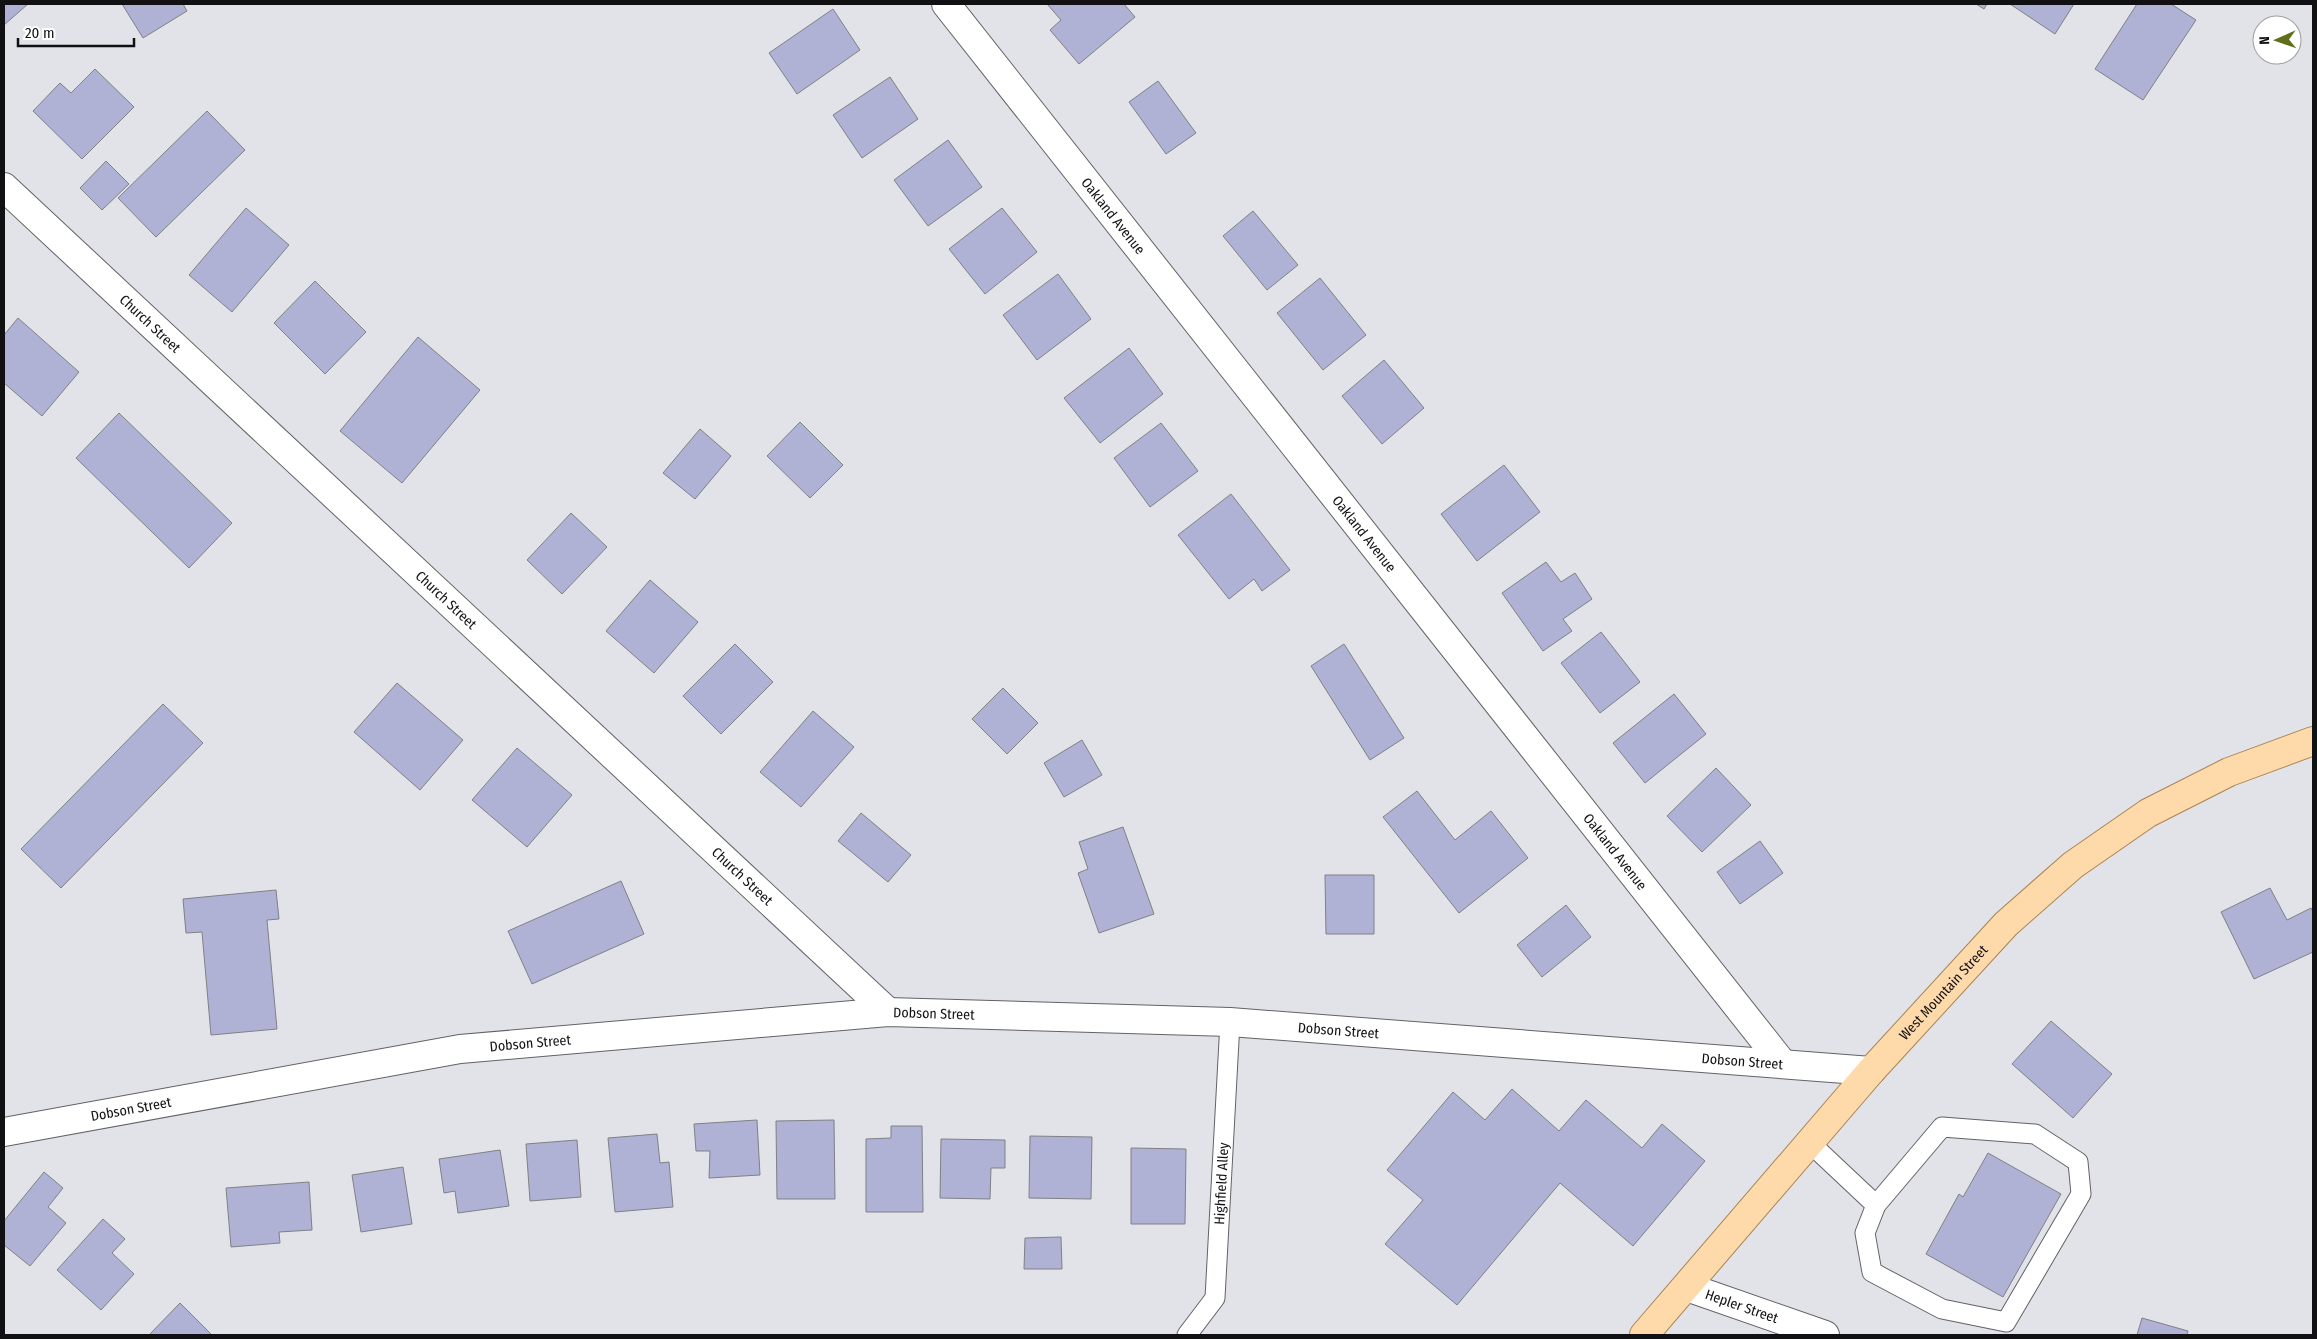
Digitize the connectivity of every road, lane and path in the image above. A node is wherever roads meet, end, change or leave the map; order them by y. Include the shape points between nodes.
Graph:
1 (946, 4) edge
2 (4, 187) edge
3 (2313, 741) edge
4 (888, 1012) junction
5 (1230, 1022) junction
6 (1783, 1064) junction
7 (1871, 1072) junction
8 (4, 1132) edge
9 (1810, 1143) junction
10 (1876, 1206) junction
11 (1687, 1287) junction
12 (2006, 1328) edge
13 (1187, 1335) edge
14 (1644, 1335) edge
15 (1825, 1335) edge

1 - 6 street, Oakland Avenue
2 - 4 street, Church Street
3 - 7 main road, West Mountain Street via 2229,772 2156,809 2073,865 2006,924
4 - 5 street, Dobson Street
4 - 8 street, Dobson Street via 460,1049
5 - 6 street, Dobson Street
5 - 13 lane, Highfield Alley via 1215,1298
6 - 7 street, Dobson Street
7 - 9 main road, West Mountain Street
9 - 10 lane
9 - 11 main road, West Mountain Street
10 - 12 lane via 1865,1233 1872,1272 1942,1308
10 - 12 lane via 1942,1127 2035,1134 2078,1162 2082,1194 2028,1283
11 - 14 main road, West Mountain Street
11 - 15 street, Hepler Street

